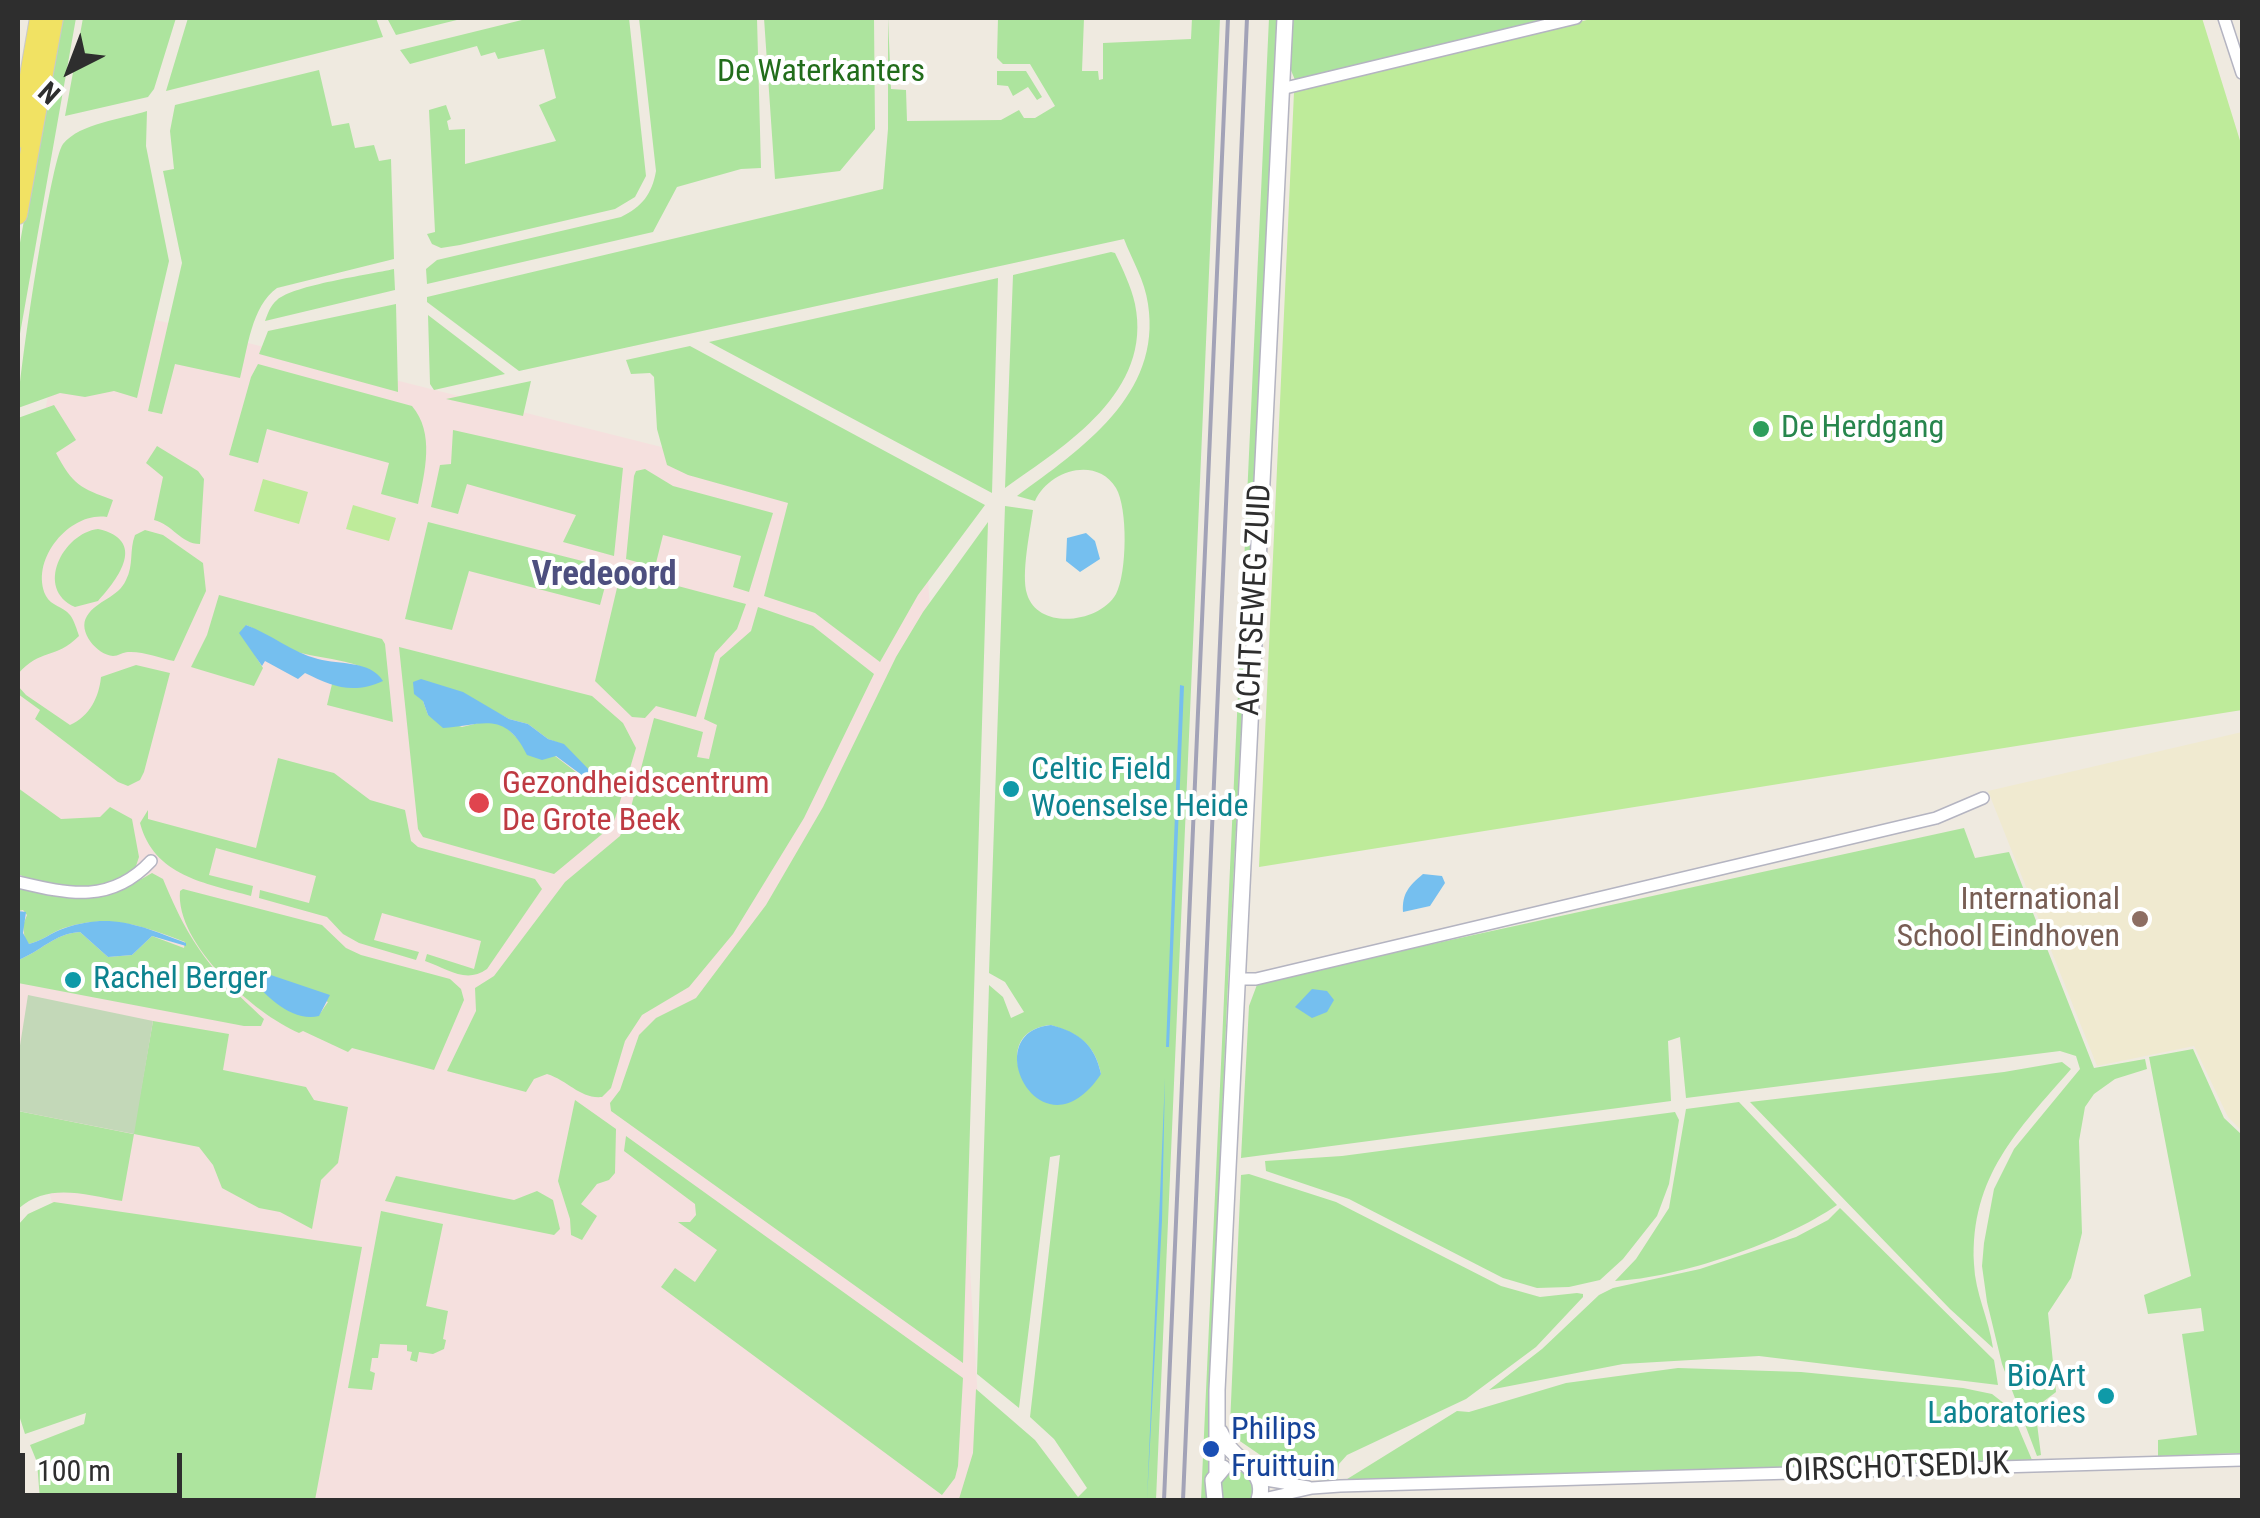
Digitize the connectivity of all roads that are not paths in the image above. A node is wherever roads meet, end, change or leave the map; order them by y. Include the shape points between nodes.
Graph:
1 (40, 18) edge
2 (54, 18) edge
3 (1284, 18) edge
4 (1576, 18) edge
5 (2224, 18) edge
6 (2242, 73) edge
7 (1281, 89) junction
8 (18, 140) edge
9 (18, 215) edge
10 (1983, 798) dead end
11 (151, 862) dead end
12 (18, 882) edge
13 (1237, 978) junction
14 (1216, 1423) junction
15 (2242, 1460) edge
16 (1242, 1464) junction
17 (1216, 1474) junction
18 (1260, 1479) junction
19 (1312, 1488) junction
20 (1215, 1500) edge
21 (1259, 1500) edge

1 - 8 main road
2 - 9 main road
3 - 7 street, ACHTSEWEG ZUID
4 - 7 street
5 - 6 street
7 - 13 street, ACHTSEWEG ZUID
10 - 13 street via 1936,818 1256,979
11 - 12 street via 107,891 67,892
13 - 14 street, ACHTSEWEG ZUID
14 - 16 street
14 - 17 street, ACHTSEWEG ZUID
15 - 19 street, OIRSCHOTSEDIJK
16 - 17 street
16 - 18 street
17 - 20 street, ACHTSEWEG ZUID
18 - 19 street, OIRSCHOTSEDIJK
18 - 21 street
19 - 21 street, OIRSCHOTSEDIJK

